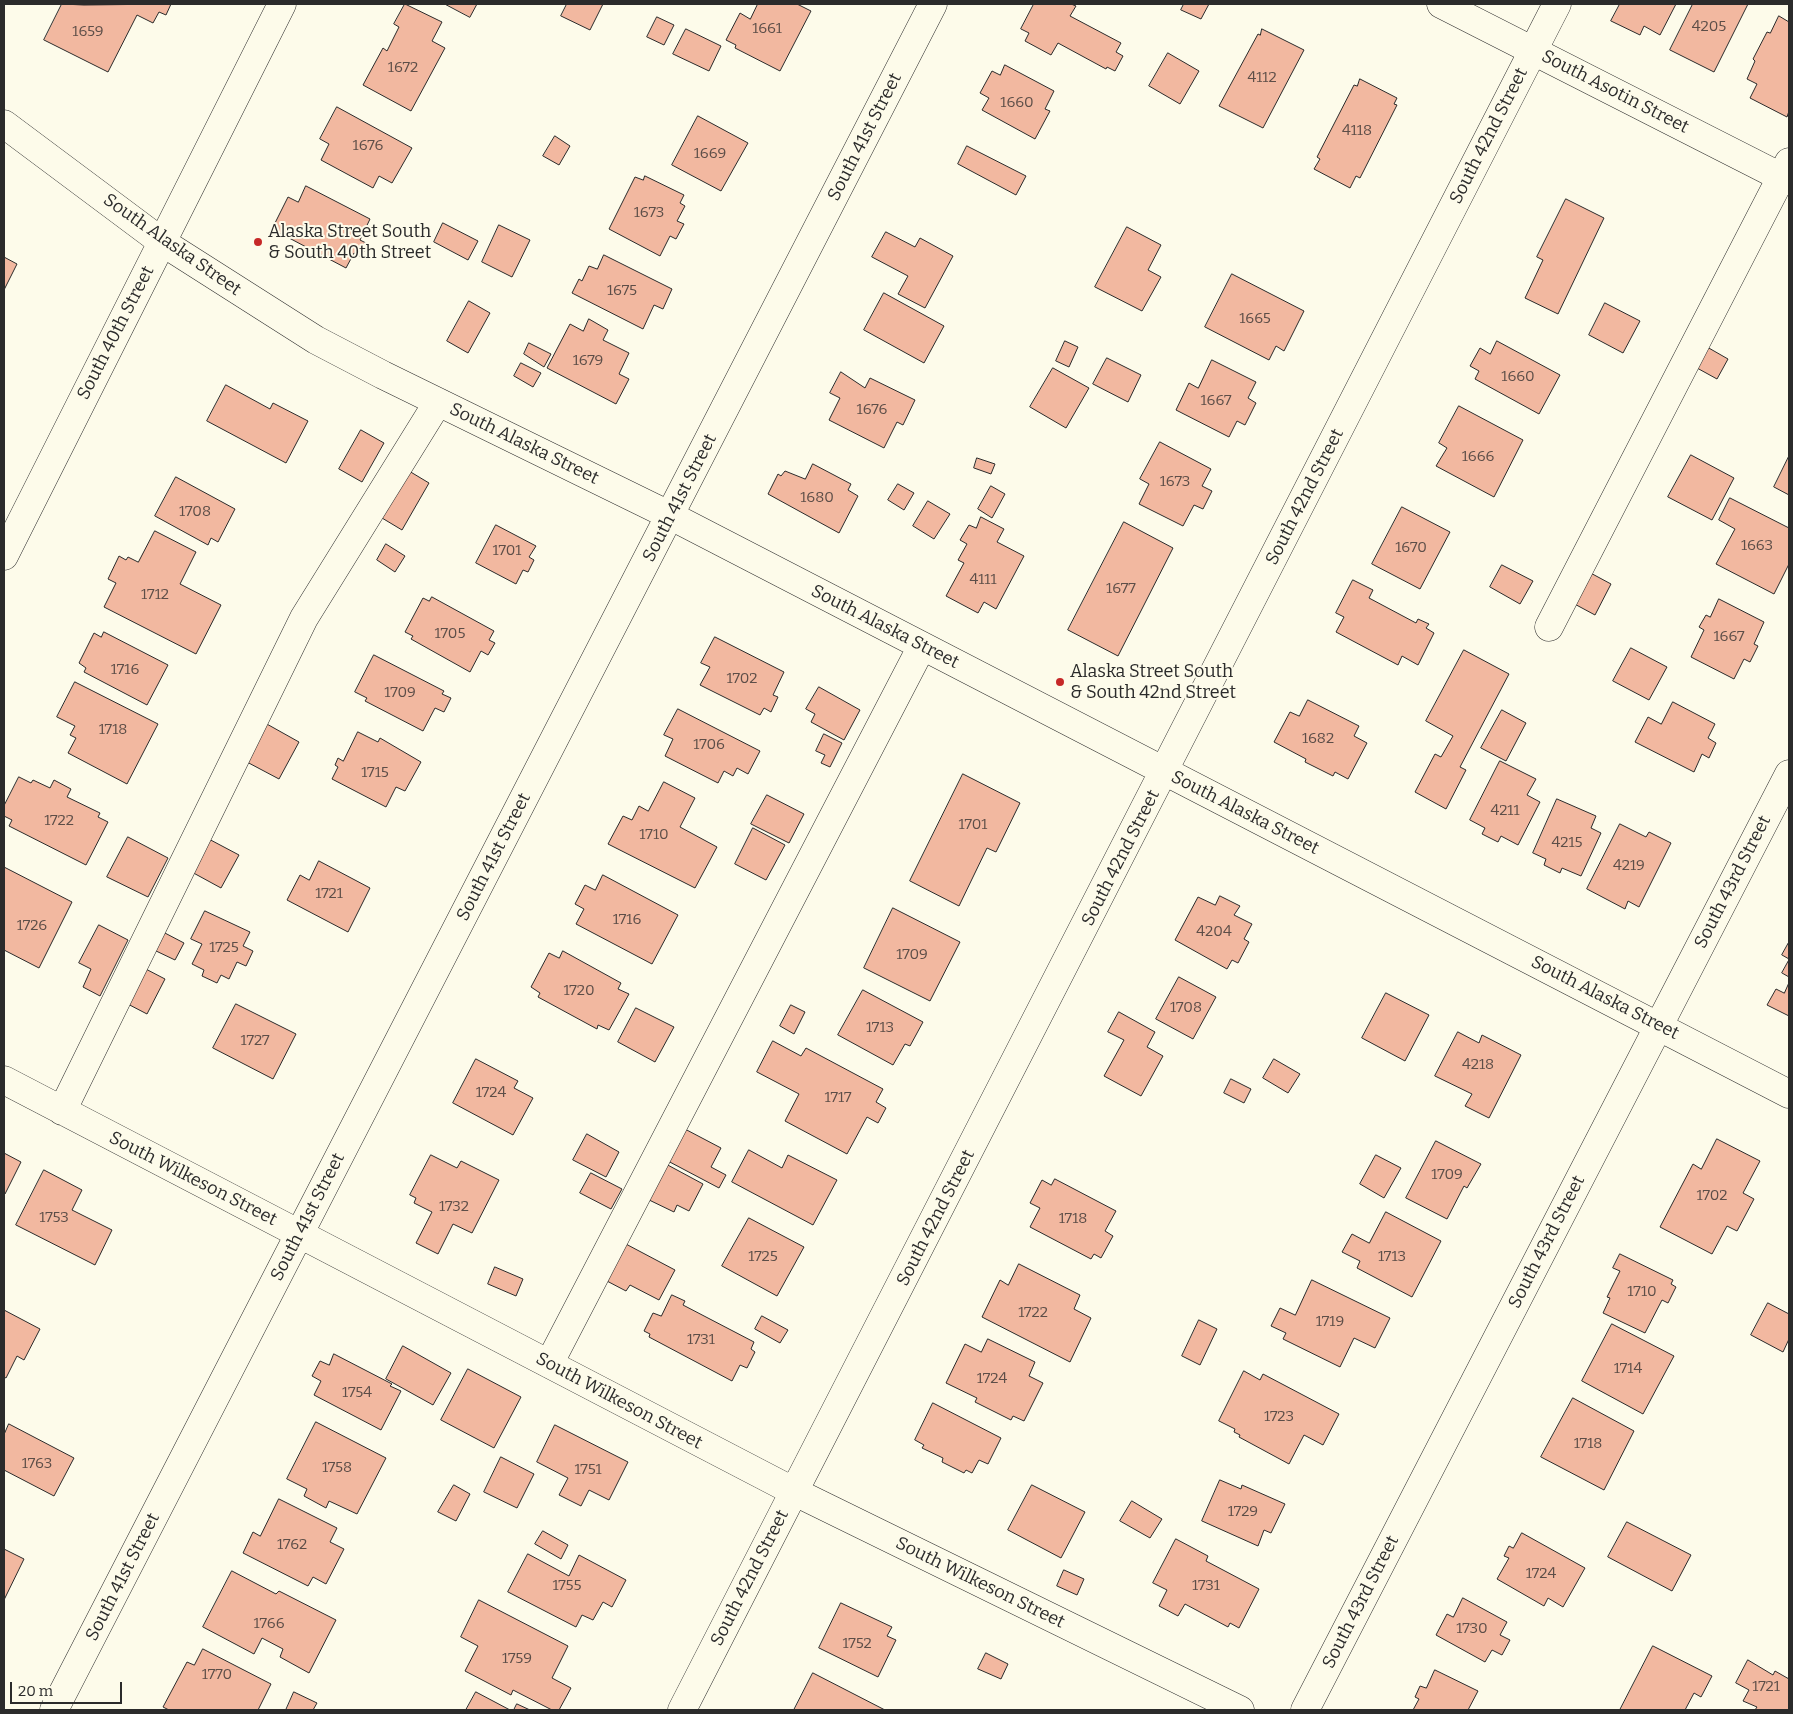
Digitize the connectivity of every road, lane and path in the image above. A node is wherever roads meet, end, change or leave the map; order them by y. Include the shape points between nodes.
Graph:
1 (282, 4) edge
2 (933, 4) edge
3 (1441, 4) edge
4 (1557, 4) edge
5 (1533, 50) junction
6 (4, 124) edge
7 (1787, 173) edge
8 (162, 242) junction
9 (438, 402) junction
10 (671, 516) junction
11 (4, 556) edge
12 (1550, 627) dead end
13 (922, 646) junction
14 (1165, 772) junction
15 (1789, 774) edge
16 (1659, 1026) junction
17 (4, 1080) edge
18 (1789, 1094) edge
19 (62, 1111) junction
20 (300, 1234) junction
21 (549, 1364) junction
22 (795, 1492) junction
23 (54, 1710) edge
24 (682, 1710) edge
25 (1240, 1710) edge
26 (1304, 1710) edge

1 - 8 street, South 40th Street
2 - 10 street, South 41st Street
3 - 5 street, South Asotin Street
4 - 5 street, South 42nd Street
5 - 7 street, South Asotin Street
5 - 14 street, South 42nd Street
6 - 8 street, South Alaska Street
7 - 12 street
8 - 9 street, South Alaska Street via 316,340
8 - 11 street, South 40th Street
9 - 10 street, South Alaska Street
9 - 19 street via 304,618
10 - 13 street, South Alaska Street
10 - 20 street, South 41st Street
13 - 14 street, South Alaska Street
13 - 21 street
14 - 16 street, South Alaska Street
14 - 22 street, South 42nd Street
15 - 16 street, South 43rd Street
16 - 18 street, South Alaska Street
16 - 26 street, South 43rd Street
17 - 19 street, South Wilkeson Street
19 - 20 street, South Wilkeson Street
20 - 21 street, South Wilkeson Street
20 - 23 street, South 41st Street
21 - 22 street, South Wilkeson Street
22 - 24 street, South 42nd Street
22 - 25 street, South Wilkeson Street

